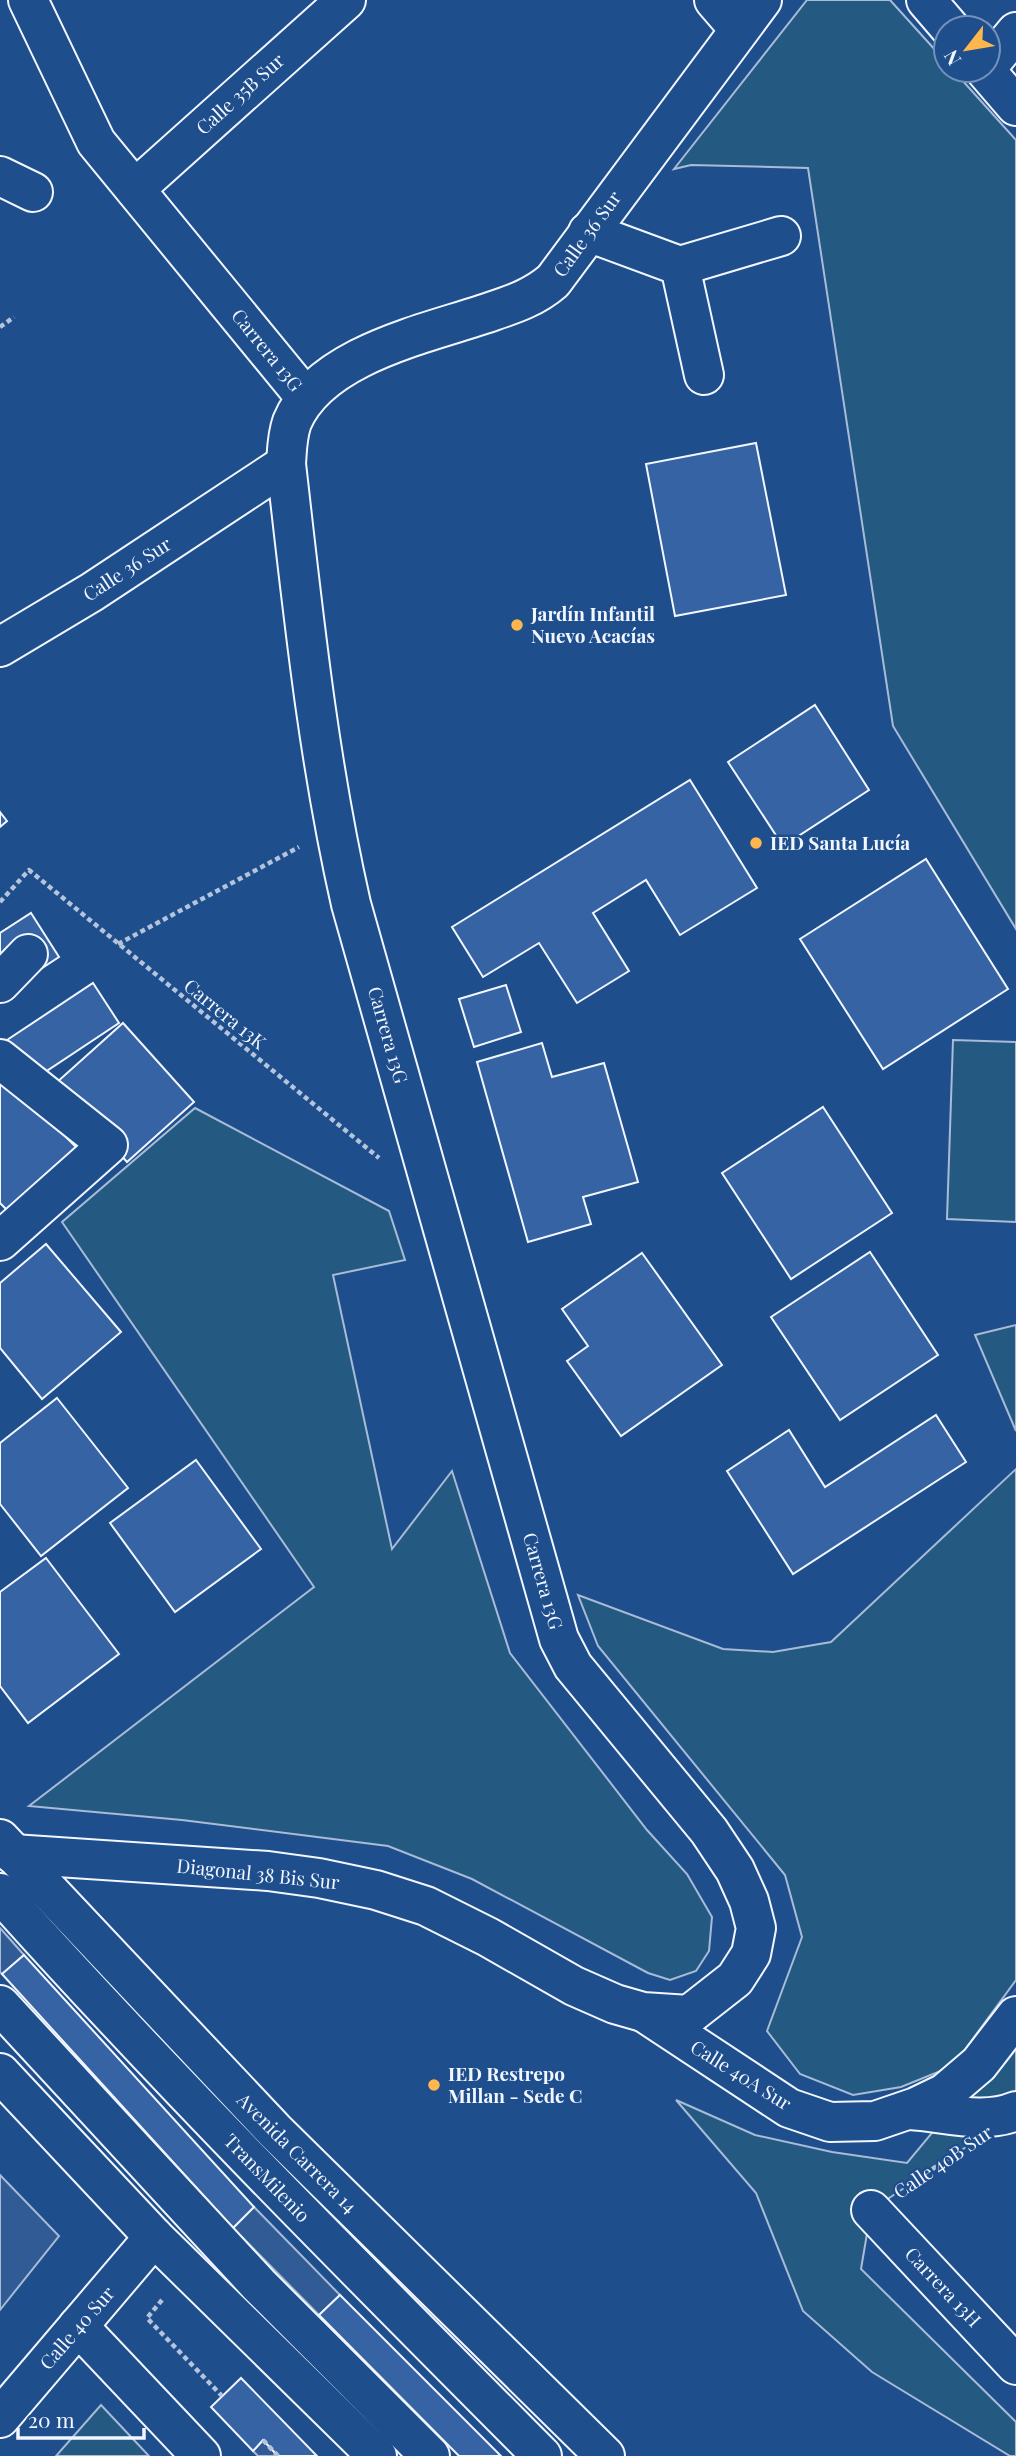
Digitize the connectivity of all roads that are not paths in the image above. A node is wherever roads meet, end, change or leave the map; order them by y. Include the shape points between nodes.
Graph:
1 (28, 0) edge
2 (346, 0) edge
3 (714, 0) edge
4 (926, 0) edge
5 (751, 14) edge
6 (938, 14) edge
7 (1016, 32) edge
8 (1002, 49) edge
9 (998, 84) edge
10 (1016, 106) edge
11 (135, 188) junction
12 (588, 232) junction
13 (781, 236) dead end
14 (680, 266) junction
15 (704, 375) dead end
16 (306, 398) junction
17 (286, 464) junction
18 (0, 647) edge
19 (28, 954) dead end
20 (0, 983) edge
21 (0, 1059) edge
22 (0, 1241) edge
23 (7, 1847) edge
24 (0, 1893) edge
25 (0, 2005) edge
26 (643, 2012) junction
27 (1016, 2016) edge
28 (0, 2073) edge
29 (1016, 2111) edge
30 (875, 2121) junction
31 (871, 2210) road end
32 (154, 2237) junction
33 (78, 2326) junction
34 (1016, 2365) edge
35 (0, 2418) edge
36 (201, 2456) edge
37 (377, 2456) edge
38 (430, 2456) edge
39 (542, 2456) edge
40 (605, 2456) edge

1 - 11 street, Carrera 13G via 96,142
2 - 11 street, Calle 35B Sur
3 - 5 street
4 - 6 street
5 - 12 street, Calle 36 Sur
7 - 8 street
9 - 10 street
11 - 16 street, Carrera 13G
12 - 14 street
12 - 16 street, Calle 36 Sur via 540,292 372,352
13 - 14 street
14 - 15 street
16 - 17 street, Carrera 13G via 288,435
17 - 18 street, Calle 36 Sur
17 - 26 street, Carrera 13G via 334,829 372,981 559,1639 587,1685 709,1831 735,1870 756,1928 751,1954 735,1979 689,2015
19 - 20 street
21 - 22 street via 108,1145
23 - 26 street, Diagonal 38 Bis Sur via 268,1871 376,1890 426,1906 574,1986
23 - 40 street, Avenida Carrera 14 via 275,2131
24 - 39 street, TransMilenio via 266,2179
25 - 38 street via 259,2285
26 - 30 street, Calle 40A Sur via 789,2108 830,2122
27 - 30 street, Calle 40A Sur via 979,2064 945,2093
28 - 32 street
29 - 30 street, Calle 40B Sur via 980,2118 911,2110
31 - 34 street, Carrera 13H
32 - 33 street, Calle 40 Sur
32 - 37 street
33 - 35 street, Calle 40 Sur
33 - 36 street

